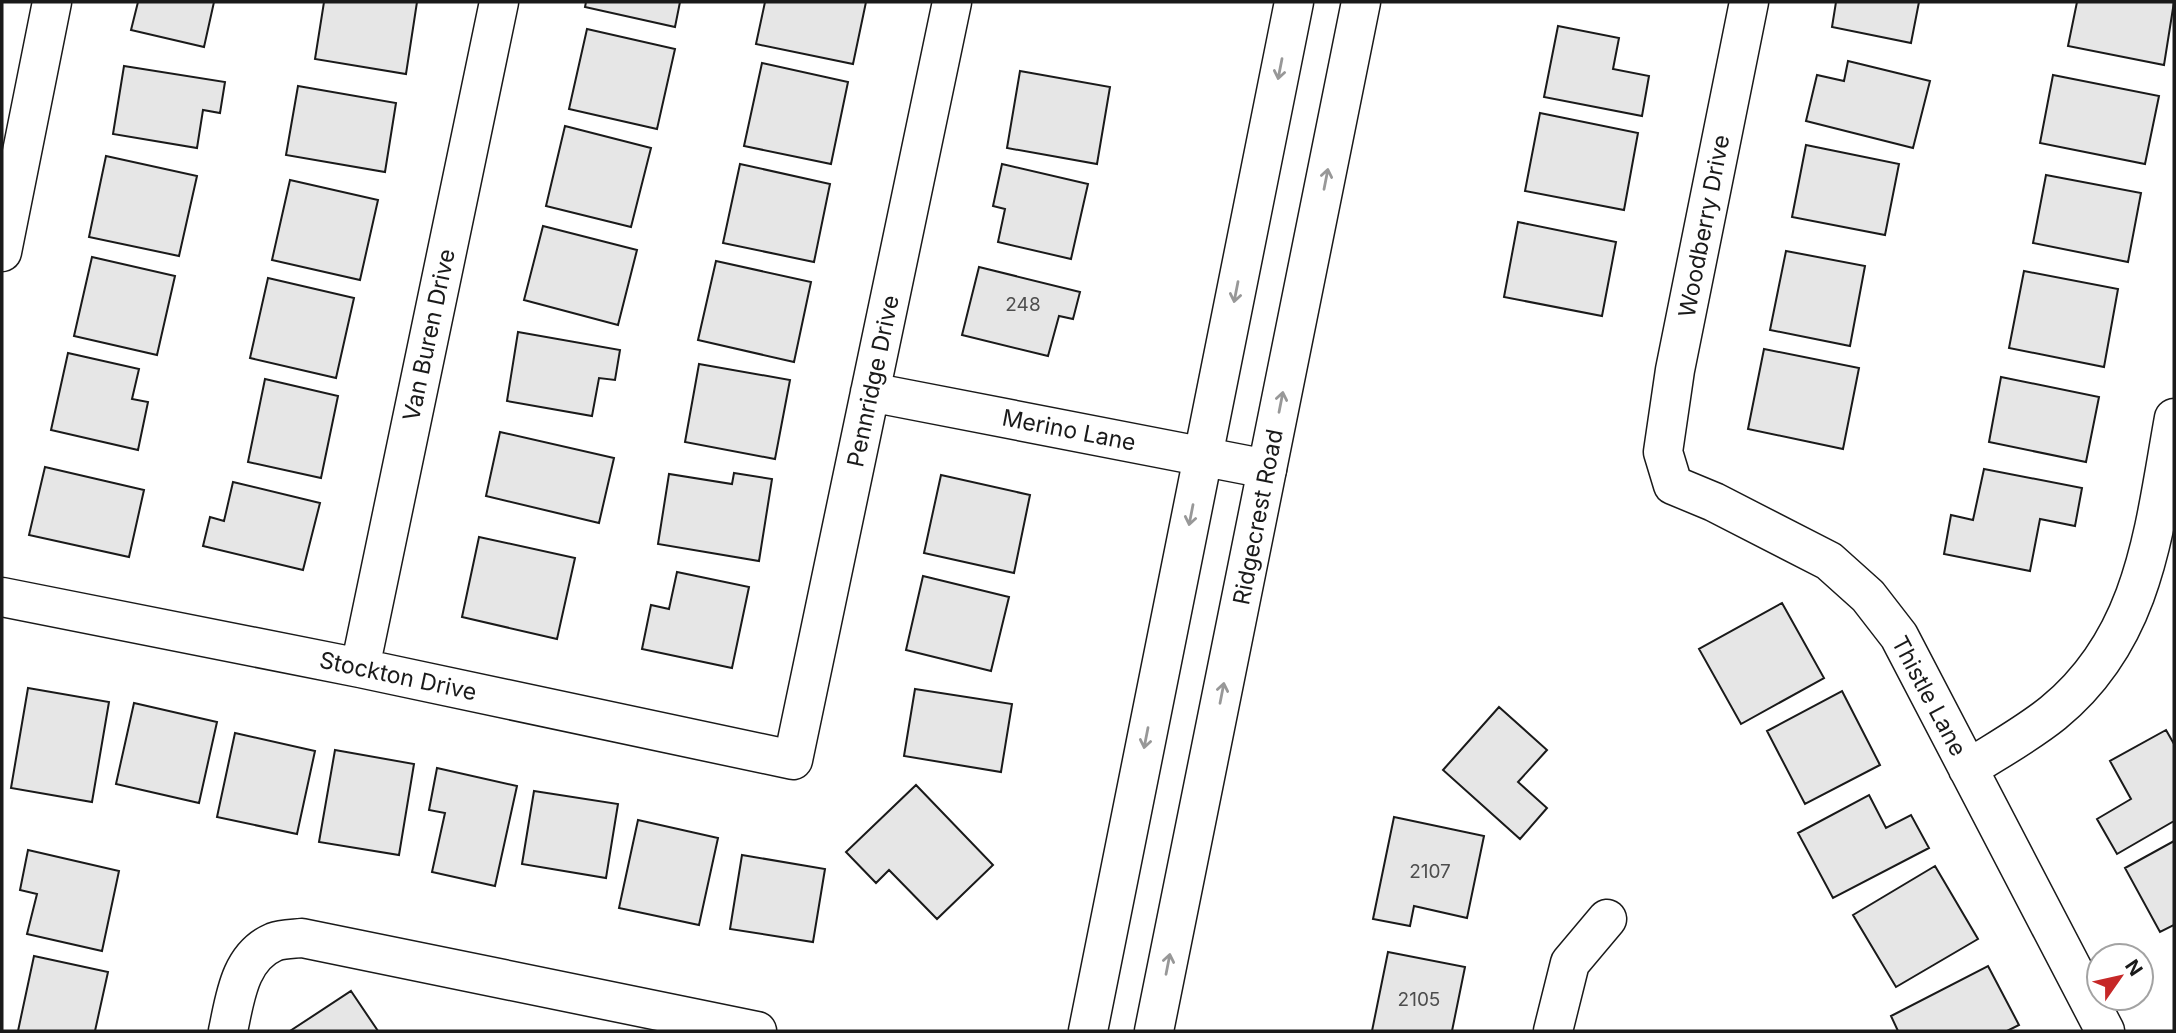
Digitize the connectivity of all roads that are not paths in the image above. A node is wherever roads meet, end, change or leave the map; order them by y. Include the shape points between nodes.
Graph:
1 (52, 2) edge
2 (499, 2) edge
3 (952, 2) edge
4 (1294, 2) edge
5 (1361, 2) edge
6 (1749, 2) edge
7 (2, 252) edge
8 (870, 392) junction
9 (2174, 418) edge
10 (1663, 452) joint
11 (1203, 456) junction
12 (1267, 469) junction
13 (2, 597) edge
14 (360, 668) junction
15 (793, 760) joint
16 (1968, 769) junction
17 (1607, 919) dead end
18 (228, 1031) edge
19 (757, 1031) edge
20 (1088, 1031) edge
21 (1154, 1031) edge
22 (1553, 1031) edge
23 (2105, 1031) edge

1 - 7 street
2 - 14 street, Van Buren Drive
3 - 8 street, Pennridge Drive
4 -> 11 street
12 -> 5 street, Ridgecrest Road
6 - 10 street, Woodberry Drive via 1675,370
8 - 11 street, Merino Lane
8 - 15 street, Pennridge Drive
9 - 16 street via 2147,562 2132,607 2108,654 2053,713
10 - 16 street, Thistle Lane via 1673,485 1829,561 1868,596 1899,636
11 - 12 street, Merino Lane
11 -> 20 street
21 -> 12 street, Ridgecrest Road
13 - 14 street, Stockton Drive
14 - 15 street, Stockton Drive
16 - 23 street, Thistle Lane
17 - 22 street via 1570,963
18 - 19 street via 238,983 251,959 274,942 302,938

